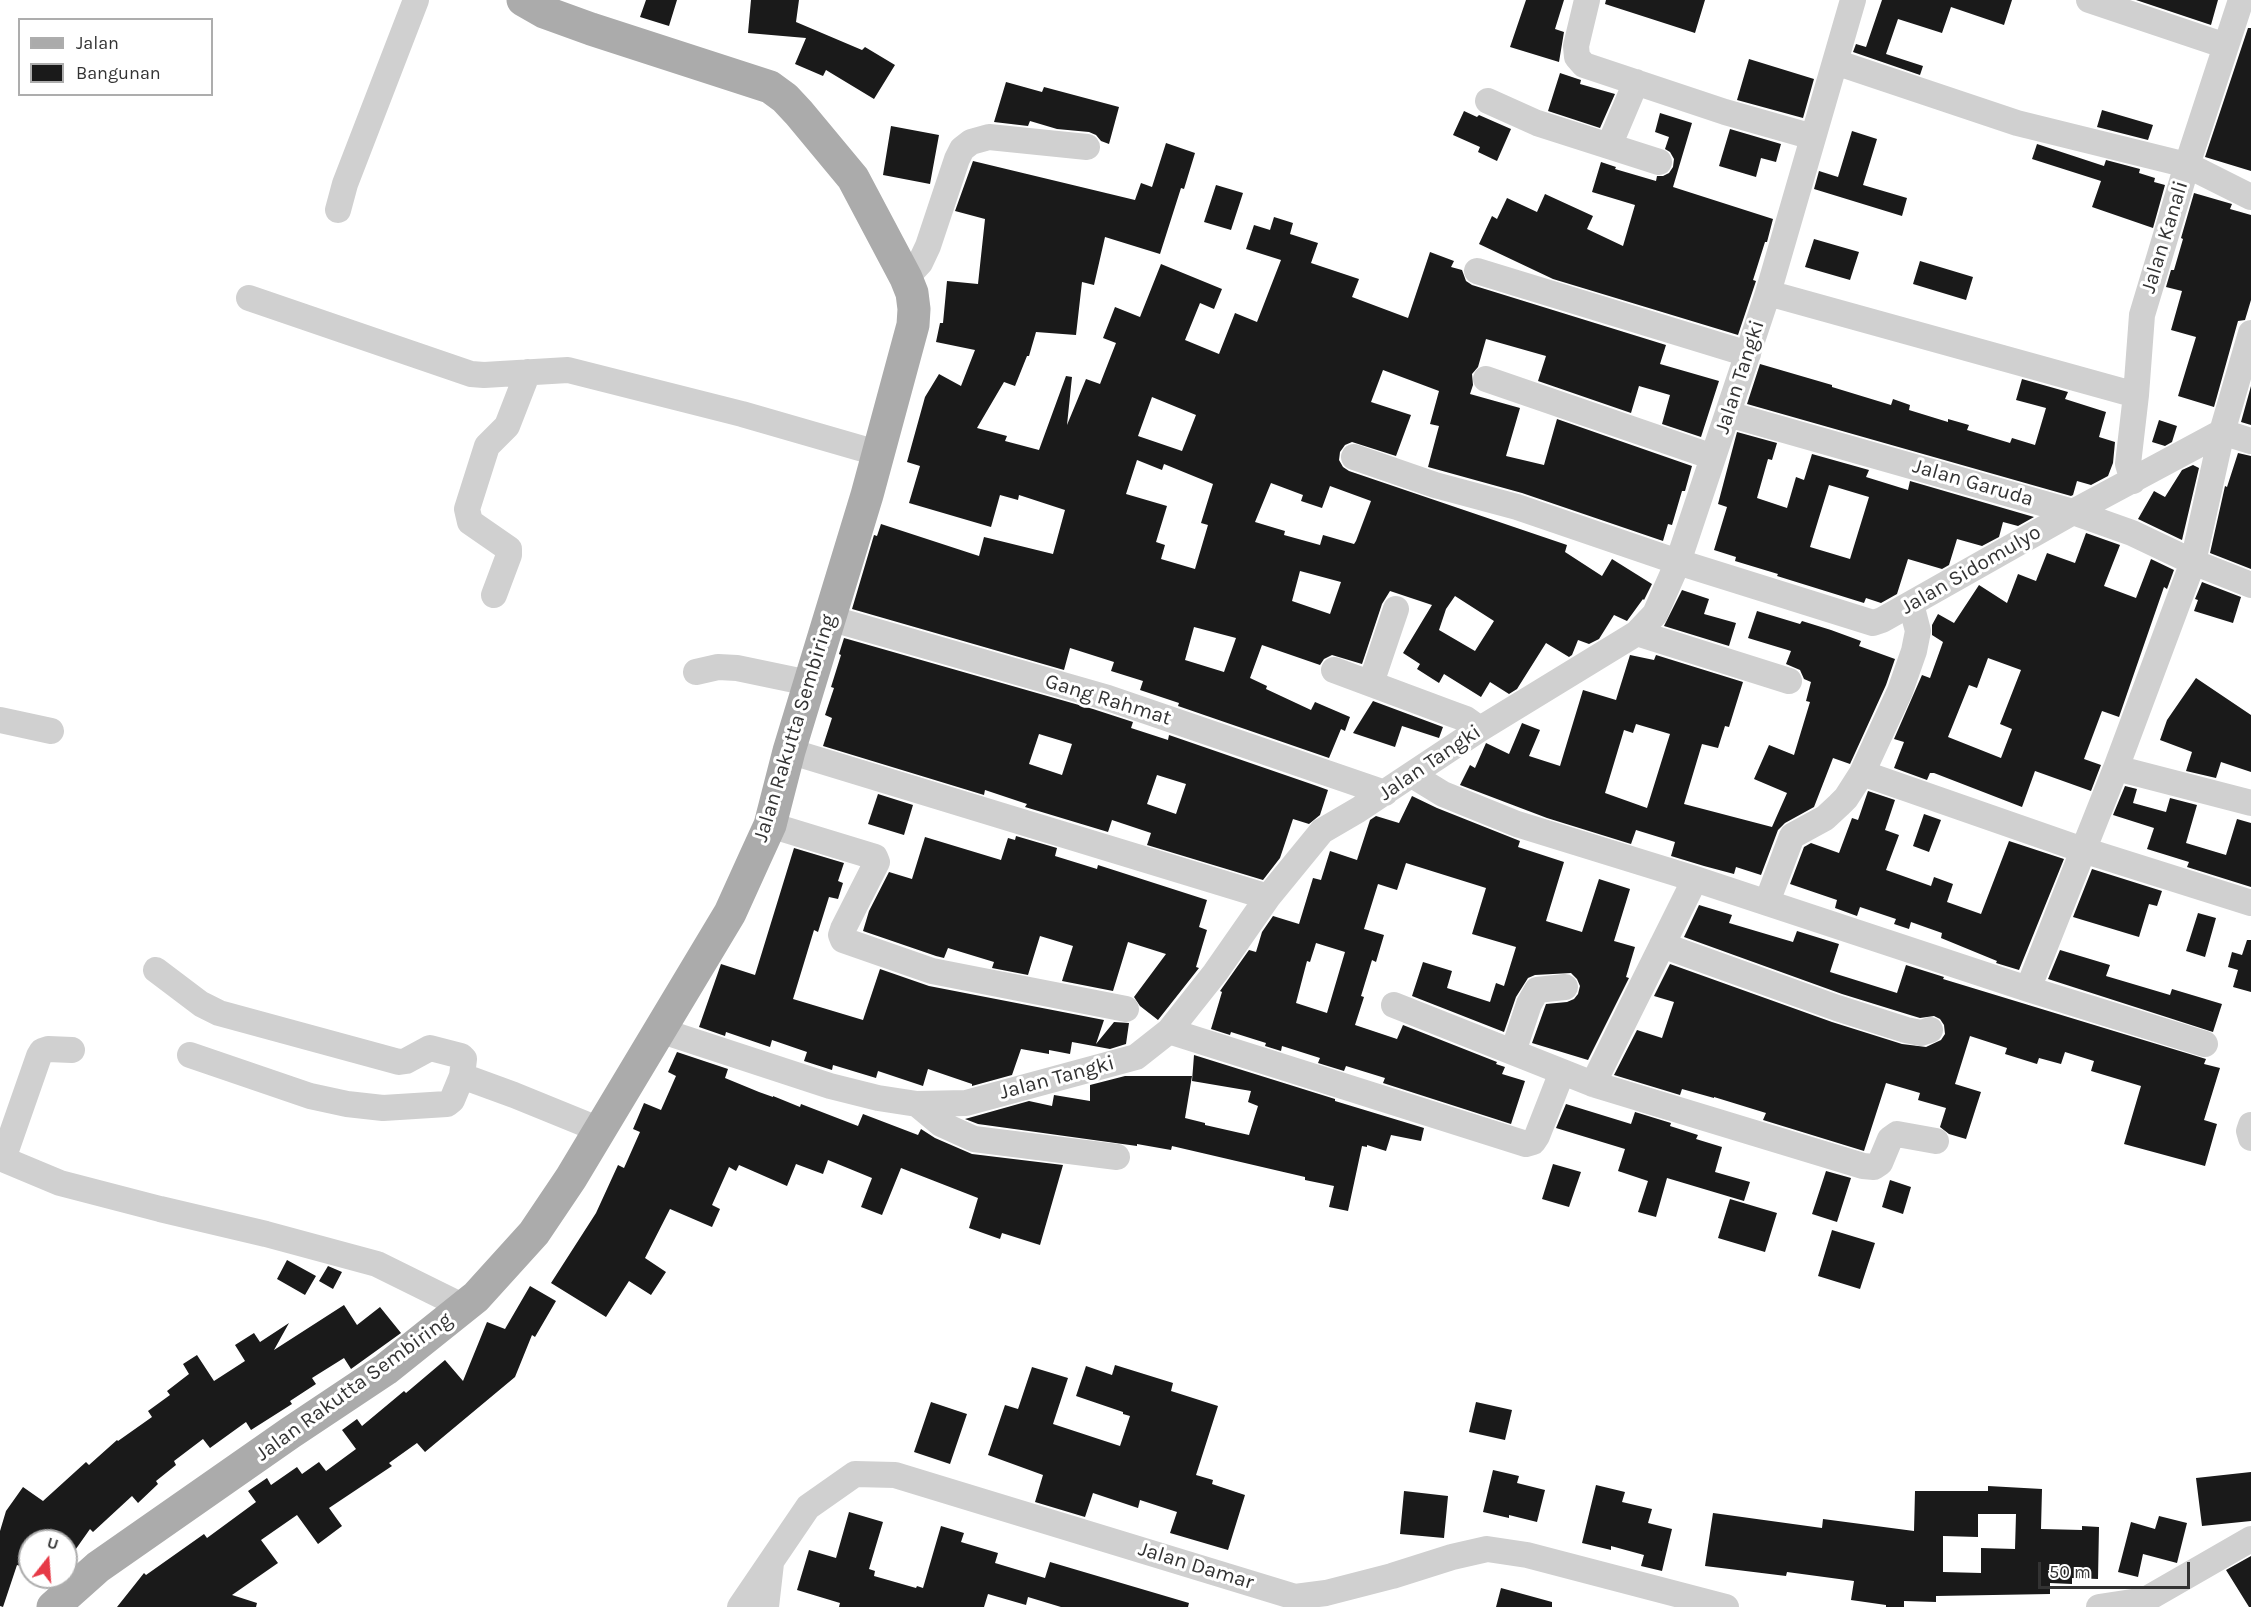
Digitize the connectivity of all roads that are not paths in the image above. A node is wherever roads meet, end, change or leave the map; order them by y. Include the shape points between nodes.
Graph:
1 (416, 0) edge
2 (523, 0) edge
3 (1587, 0) edge
4 (1853, 0) edge
5 (2089, 0) edge
6 (2241, 0) edge
7 (2226, 46) junction
8 (1835, 62) junction
9 (1636, 82) junction
10 (1488, 101) dead end
11 (1812, 137) junction
12 (1609, 146) junction
13 (1087, 147) dead end
14 (1659, 162) dead end
15 (2187, 165) junction
16 (2251, 198) edge
17 (338, 210) dead end
18 (1477, 271) dead end
19 (906, 278) junction
20 (1768, 293) junction
21 (249, 298) dead end
22 (2251, 333) edge
23 (1748, 354) junction
24 (528, 372) junction
25 (1486, 379) dead end
26 (2136, 395) junction
27 (1726, 420) junction
28 (2222, 432) junction
29 (2251, 441) edge
30 (877, 453) junction
31 (1354, 456) dead end
32 (1713, 458) junction
33 (2133, 481) junction
34 (2073, 512) junction
35 (1678, 562) junction
36 (2193, 562) junction
37 (2251, 585) edge
38 (495, 595) dead end
39 (1911, 604) junction
40 (1396, 609) dead end
41 (829, 618) junction
42 (1638, 633) junction
43 (1334, 670) dead end
44 (696, 672) dead end
45 (1789, 681) dead end
46 (1371, 682) junction
47 (809, 684) junction
48 (0, 720) edge
49 (1480, 729) junction
50 (51, 731) dead end
51 (789, 751) junction
52 (2116, 768) junction
53 (1862, 773) junction
54 (1412, 775) junction
55 (1385, 793) junction
56 (2251, 803) edge
57 (770, 825) junction
58 (2083, 850) junction
59 (1695, 879) junction
60 (1268, 897) junction
61 (1767, 902) junction
62 (2251, 903) edge
63 (1662, 945) junction
64 (156, 970) dead end
65 (1565, 987) dead end
66 (2028, 989) junction
67 (1394, 1005) dead end
68 (1126, 1010) dead end
69 (659, 1030) junction
70 (1930, 1030) dead end
71 (1169, 1031) junction
72 (2205, 1044) dead end
73 (72, 1050) dead end
74 (1513, 1052) junction
75 (190, 1055) dead end
76 (1562, 1072) junction
77 (462, 1076) junction
78 (1593, 1084) junction
79 (916, 1104) junction
80 (2251, 1125) edge
81 (600, 1130) junction
82 (2251, 1138) edge
83 (1936, 1141) dead end
84 (1117, 1157) dead end
85 (2, 1158) edge
86 (464, 1307) junction
87 (2251, 1539) edge
88 (771, 1560) junction
89 (1331, 1600) edge
90 (53, 1607) edge
91 (740, 1607) edge
92 (766, 1607) edge
93 (1726, 1607) edge
94 (2099, 1607) edge

1 - 17 street
2 - 19 main road, Jalan Rakutta Sembiring via 591,29 770,87 785,98 853,178
3 - 9 street via 1577,57 1584,65
4 - 8 street, Jalan Tangki
5 - 7 street
6 - 7 street, Jalan Kanali
7 - 15 street, Jalan Kanali
8 - 11 street, Jalan Tangki
8 - 15 street via 2017,123
9 - 11 street
9 - 12 street
10 - 12 street via 1537,123
11 - 20 street, Jalan Tangki
12 - 14 street
13 - 19 street via 989,137 970,142 957,159 920,263
15 - 16 street
15 - 26 street, Jalan Kanali via 2142,315
18 - 23 street
19 - 30 main road, Jalan Rakutta Sembiring via 912,293 913,325
20 - 23 street, Jalan Tangki
20 - 26 street
21 - 24 street via 471,374
22 - 28 street
23 - 27 street, Jalan Tangki
24 - 30 street via 574,371
24 - 38 street via 507,426 487,446 467,509 470,522 509,549
25 - 32 street
26 - 33 street, Jalan Kanali via 2128,464
27 - 32 street, Jalan Tangki
27 - 34 street, Jalan Garuda via 1728,414
28 - 29 street
28 - 33 street, Jalan Sidomulyo
28 - 36 street
30 - 41 main road, Jalan Rakutta Sembiring
31 - 35 street, Jalan Sidomulyo
32 - 35 street, Jalan Tangki
33 - 34 street, Jalan Sidomulyo
34 - 36 street, Jalan Garuda via 2132,533
34 - 39 street, Jalan Sidomulyo
35 - 39 street, Jalan Sidomulyo via 1873,623
35 - 42 street, Jalan Tangki via 1655,614
36 - 37 street, Jalan Garuda
36 - 52 street
39 - 53 street via 1918,631 1914,651 1900,692
40 - 46 street
41 - 47 main road, Jalan Rakutta Sembiring
41 - 55 street, Gang Rahmat via 1108,698
42 - 45 street
42 - 49 street, Jalan Tangki
43 - 46 street
44 - 47 street via 737,668
46 - 49 street via 1466,719
47 - 51 main road, Jalan Rakutta Sembiring
48 - 50 street
49 - 54 street, Jalan Tangki
51 - 57 main road, Jalan Rakutta Sembiring
51 - 60 street
52 - 56 street
52 - 58 street
53 - 58 street
53 - 61 street via 1832,812 1792,836
54 - 55 street, Jalan Tangki
54 - 59 street via 1443,794 1517,824
55 - 60 street, Jalan Tangki via 1322,831
57 - 68 street via 875,857 843,929 843,940 932,971
57 - 69 main road, Jalan Rakutta Sembiring via 730,913
58 - 62 street
58 - 66 street
59 - 61 street
59 - 63 street
60 - 71 street, Jalan Tangki
61 - 66 street
63 - 70 street via 1906,1030
63 - 78 street
64 - 77 street via 209,1009 399,1062 430,1048 461,1056
65 - 74 street via 1537,990
66 - 72 street
67 - 74 street
69 - 79 street, Jalan Tangki via 831,1086
69 - 81 main road, Jalan Rakutta Sembiring
71 - 76 street via 1526,1144 1537,1136
71 - 79 street, Jalan Tangki via 1136,1057 966,1103
73 - 85 street via 42,1051
74 - 76 street
75 - 77 street via 310,1096 383,1108 447,1104
76 - 78 street
77 - 81 street
78 - 83 street via 1871,1168 1880,1163 1890,1139 1897,1134
79 - 84 street via 941,1124 974,1139
80 - 82 street
81 - 86 main road, Jalan Rakutta Sembiring via 534,1233
85 - 86 street via 60,1183 377,1264
86 - 90 main road, Jalan Rakutta Sembiring via 386,1369 98,1568
87 - 94 street via 2145,1600
88 - 89 street, Jalan Damar via 817,1500 855,1474 895,1475 1295,1597
88 - 91 street, Jalan Damar
88 - 92 street, Jalan Damar
89 - 93 street, Jalan Damar via 1487,1549 1527,1555

